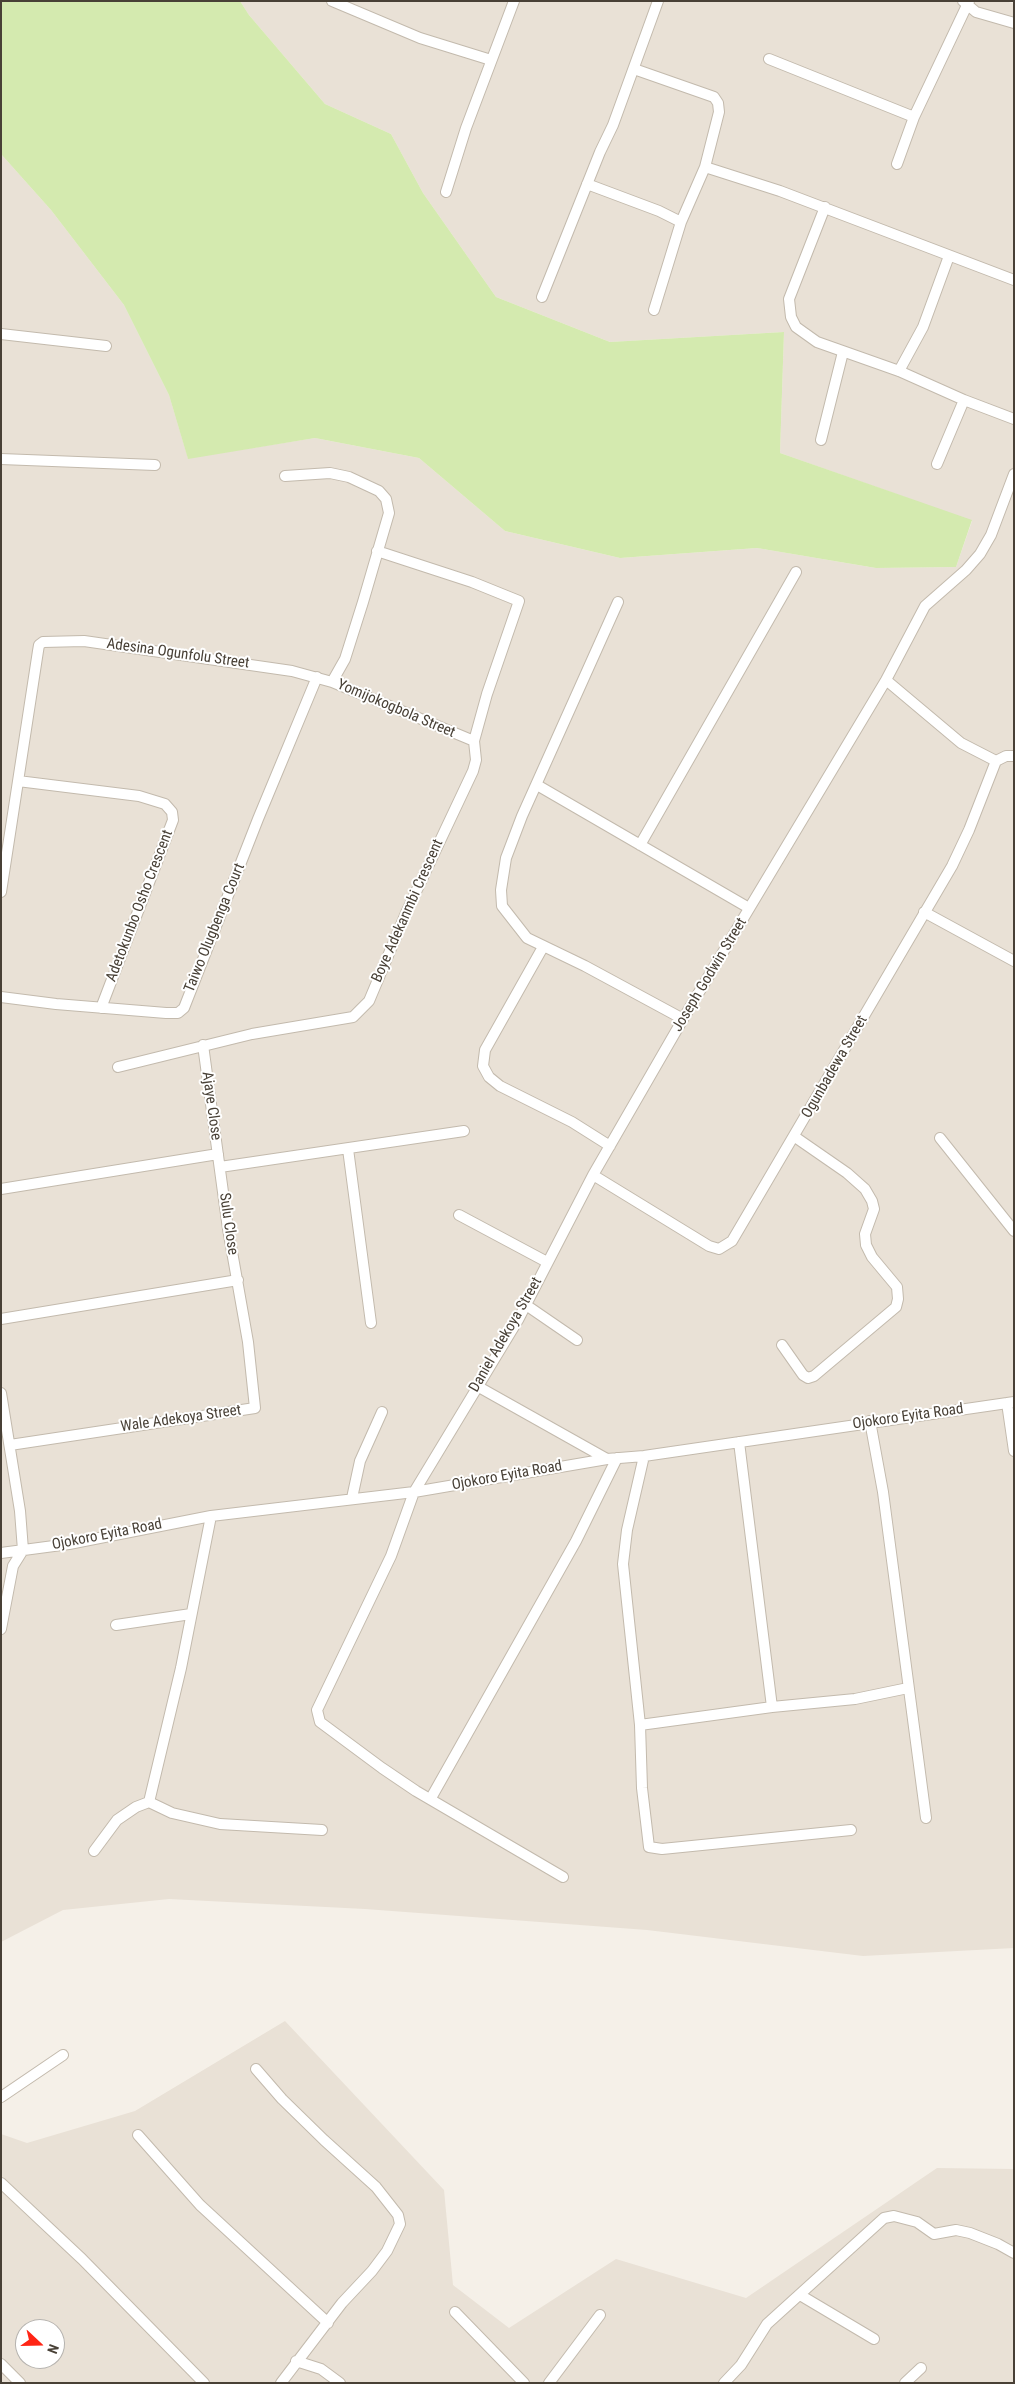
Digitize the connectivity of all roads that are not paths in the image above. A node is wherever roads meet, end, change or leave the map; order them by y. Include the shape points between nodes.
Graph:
1 (332, 1) edge
2 (514, 1) edge
3 (658, 1) edge
4 (966, 3) edge
5 (1014, 23) edge
6 (769, 59) dead end
7 (491, 60) junction
8 (634, 69) junction
9 (914, 117) junction
10 (896, 164) dead end
11 (705, 167) junction
12 (587, 184) junction
13 (446, 192) dead end
14 (825, 207) junction
15 (681, 222) junction
16 (949, 256) junction
17 (1014, 280) edge
18 (542, 297) dead end
19 (654, 310) dead end
20 (1, 334) edge
21 (106, 346) dead end
22 (843, 352) junction
23 (899, 371) junction
24 (964, 400) junction
25 (1014, 419) edge
26 (822, 440) dead end
27 (1, 459) edge
28 (937, 464) dead end
29 (155, 465) dead end
30 (1014, 474) edge
31 (285, 476) dead end
32 (377, 550) junction
33 (796, 572) dead end
34 (618, 602) dead end
35 (317, 677) junction
36 (886, 680) junction
37 (332, 682) junction
38 (474, 741) junction
39 (1014, 756) edge
40 (996, 761) junction
41 (18, 780) junction
42 (537, 786) junction
43 (640, 845) junction
44 (1, 892) edge
45 (749, 908) junction
46 (924, 912) junction
47 (543, 947) junction
48 (1014, 961) edge
49 (1, 997) edge
50 (101, 1008) junction
51 (682, 1020) junction
52 (203, 1045) junction
53 (118, 1067) dead end
54 (464, 1131) dead end
55 (795, 1137) junction
56 (940, 1138) dead end
57 (610, 1146) junction
58 (348, 1149) junction
59 (218, 1154) junction
60 (220, 1167) junction
61 (593, 1175) junction
62 (1, 1189) edge
63 (459, 1215) dead end
64 (1014, 1231) edge
65 (548, 1262) junction
66 (238, 1280) junction
67 (526, 1305) junction
68 (1, 1319) edge
69 (371, 1323) dead end
70 (577, 1340) dead end
71 (782, 1345) dead end
72 (477, 1386) junction
73 (1, 1393) edge
74 (1010, 1402) edge
75 (382, 1412) dead end
76 (3, 1418) edge
77 (870, 1422) junction
78 (739, 1442) junction
79 (10, 1445) junction
80 (1014, 1451) edge
81 (644, 1456) junction
82 (612, 1458) junction
83 (414, 1492) junction
84 (352, 1498) junction
85 (210, 1516) junction
86 (23, 1550) junction
87 (1, 1553) edge
88 (191, 1614) junction
89 (116, 1625) dead end
90 (1, 1629) edge
91 (908, 1688) junction
92 (772, 1707) junction
93 (640, 1725) junction
94 (431, 1798) junction
95 (149, 1802) junction
96 (926, 1818) dead end
97 (322, 1830) dead end
98 (851, 1830) dead end
99 (94, 1852) dead end
100 (563, 1878) dead end
101 (63, 2055) dead end
102 (256, 2069) dead end
103 (1, 2097) edge
104 (138, 2135) dead end
105 (1, 2183) edge
106 (1014, 2253) edge
107 (800, 2295) junction
108 (455, 2312) dead end
109 (600, 2316) dead end
110 (328, 2324) junction
111 (874, 2339) dead end
112 (296, 2361) junction
113 (1, 2364) edge
114 (921, 2368) dead end
115 (20, 2383) edge
116 (204, 2383) edge
117 (281, 2383) edge
118 (340, 2383) edge
119 (524, 2383) edge
120 (549, 2383) edge
121 (724, 2383) edge
122 (905, 2383) edge

1 - 7 street via 420,38
2 - 7 street
3 - 8 street
4 - 5 street via 976,12
4 - 9 street
6 - 9 street
7 - 13 street
8 - 11 street via 714,97 719,112
8 - 12 street
9 - 10 street
11 - 14 street
11 - 15 street
12 - 15 street
12 - 18 street
14 - 16 street
14 - 22 street via 789,299 791,317 805,335
15 - 19 street
16 - 17 street
16 - 23 street via 920,333
20 - 21 street
22 - 23 street
22 - 26 street
23 - 24 street
24 - 25 street
24 - 28 street
27 - 29 street
30 - 36 street via 991,535 980,554 925,606
31 - 32 street via 330,473 379,491 386,499 389,513
32 - 37 street via 346,659
32 - 38 street, Boye Adekanmbi Crescent via 518,601
33 - 43 street
34 - 42 street
35 - 37 street, Yomijokogbola Street
35 - 41 street, Adesina Ogunfolu Street via 84,641 43,642 39,645
35 - 50 street, Taiwo Olugbenga Court via 184,1008 178,1013 166,1013
36 - 40 street via 961,743
36 - 45 street
37 - 38 street, Yomijokogbola Street
38 - 52 street, Boye Adekanmbi Crescent via 476,760 473,771 406,913 369,1001 361,1010 353,1017
39 - 40 street
40 - 46 street, Ogunbadewa Street via 952,866
41 - 44 street
41 - 50 street, Adetokunbo Osho Crescent via 139,796 165,804 172,812 173,820
42 - 43 street, Joseph Godwin Street
42 - 47 street via 506,858 500,890 506,913 527,938
43 - 45 street, Joseph Godwin Street
45 - 51 street, Joseph Godwin Street
46 - 48 street
46 - 55 street, Ogunbadewa Street
47 - 51 street via 585,966
47 - 57 street via 485,1050 483,1066 489,1077 500,1086 572,1122
49 - 50 street, Taiwo Olugbenga Court
51 - 57 street, Joseph Godwin Street
52 - 53 street, Boye Adekanmbi Crescent
52 - 59 street, Ajaye Close
54 - 58 street
55 - 61 street, Ogunbadewa Street via 732,1242 719,1249
55 - 71 street via 847,1173 868,1195 874,1209 865,1234 866,1245 897,1287 898,1299 896,1307 814,1376 808,1378 803,1375
56 - 64 street
57 - 61 street, Joseph Godwin Street
58 - 60 street
58 - 69 street
59 - 60 street, Ajaye Close
59 - 62 street
60 - 66 street, Sulu Close
61 - 65 street, Daniel Adekoya Street
63 - 65 street
65 - 67 street, Daniel Adekoya Street
66 - 68 street
66 - 79 street, Wale Adekoya Street via 255,1408
67 - 70 street
67 - 72 street, Daniel Adekoya Street
72 - 82 street
72 - 83 street, Daniel Adekoya Street
73 - 76 street
74 - 77 street, Ojokoro Eyita Road
74 - 80 street
75 - 84 street via 360,1461
76 - 79 street
77 - 78 street, Ojokoro Eyita Road
77 - 91 street via 883,1492
78 - 81 street, Ojokoro Eyita Road
78 - 92 street
79 - 86 street
81 - 82 street, Ojokoro Eyita Road
81 - 93 street via 627,1530 623,1564
82 - 83 street, Ojokoro Eyita Road
82 - 94 street via 576,1541
83 - 84 street, Ojokoro Eyita Road
83 - 94 street, Daniel Adekoya Street via 391,1556 317,1710 320,1722 331,1732
84 - 85 street, Ojokoro Eyita Road
85 - 86 street, Ojokoro Eyita Road
85 - 88 street
86 - 87 street, Ojokoro Eyita Road
86 - 90 street via 13,1566
88 - 89 street
88 - 95 street
91 - 92 street via 855,1699
91 - 96 street
92 - 93 street
93 - 98 street via 642,1788 651,1849
94 - 100 street, Daniel Adekoya Street
95 - 97 street via 172,1813 220,1824
95 - 99 street via 117,1820
101 - 103 street
102 - 110 street via 324,2140 365,2175 398,2214 400,2224 387,2251
104 - 110 street via 200,2205
105 - 116 street via 82,2259
106 - 107 street via 970,2233 956,2230 934,2234 917,2222 894,2216 884,2218
107 - 111 street
107 - 121 street via 767,2324 742,2365
108 - 119 street
109 - 120 street
110 - 112 street
112 - 117 street
112 - 118 street via 321,2369
113 - 115 street
114 - 122 street

